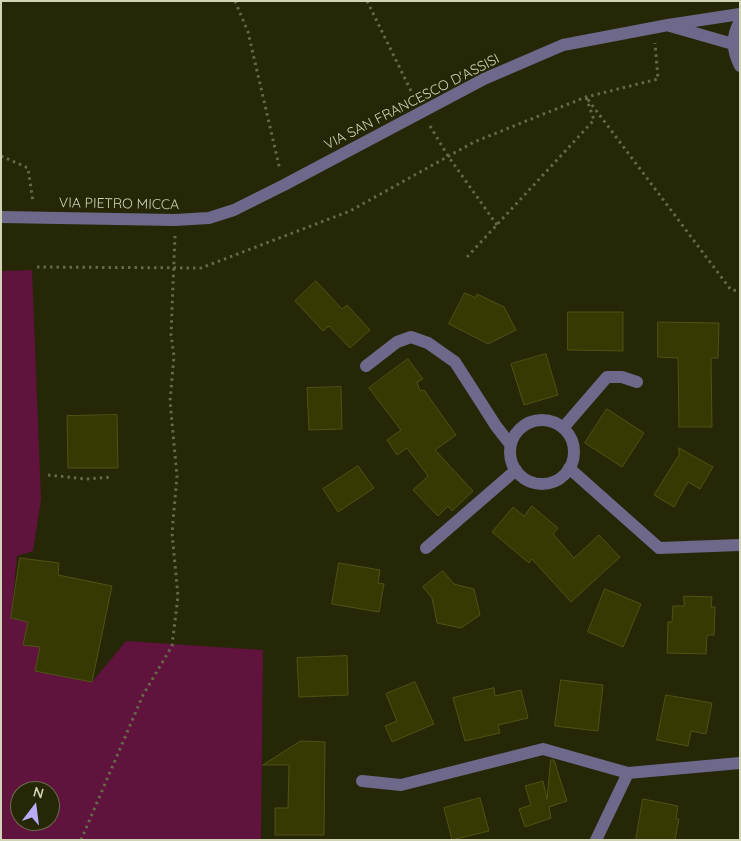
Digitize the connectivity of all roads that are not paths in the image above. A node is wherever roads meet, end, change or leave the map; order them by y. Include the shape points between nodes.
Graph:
1 (740, 14) edge
2 (740, 21) edge
3 (668, 25) junction
4 (733, 44) junction
5 (740, 66) edge
6 (234, 210) joint
7 (1, 217) edge
8 (366, 366) dead end
9 (637, 382) dead end
10 (563, 428) junction
11 (510, 444) junction
12 (569, 468) junction
13 (516, 470) junction
14 (740, 545) edge
15 (426, 548) dead end
16 (740, 763) edge
17 (628, 774) junction
18 (362, 781) dead end
19 (596, 840) edge

1 - 3 street, VIA SAN FRANCESCO D'ASSISI
2 - 4 street via 734,32
3 - 4 street, VIA SAN FRANCESCO D'ASSISI
3 - 6 street, VIA SAN FRANCESCO D'ASSISI via 563,45 484,79
4 - 5 street via 734,56
6 - 7 street, VIA PIETRO MICCA via 209,218 175,220
8 - 11 street via 397,342 411,337 428,343 455,362
9 - 10 street via 607,377
10 - 11 street via 543,420 532,421 522,426
10 - 12 street via 573,447
11 - 13 street via 511,462
12 - 13 street via 553,482 543,484 523,478
12 - 14 street via 659,548
13 - 15 street
16 - 17 street
17 - 18 street via 543,749 402,785
17 - 19 street

